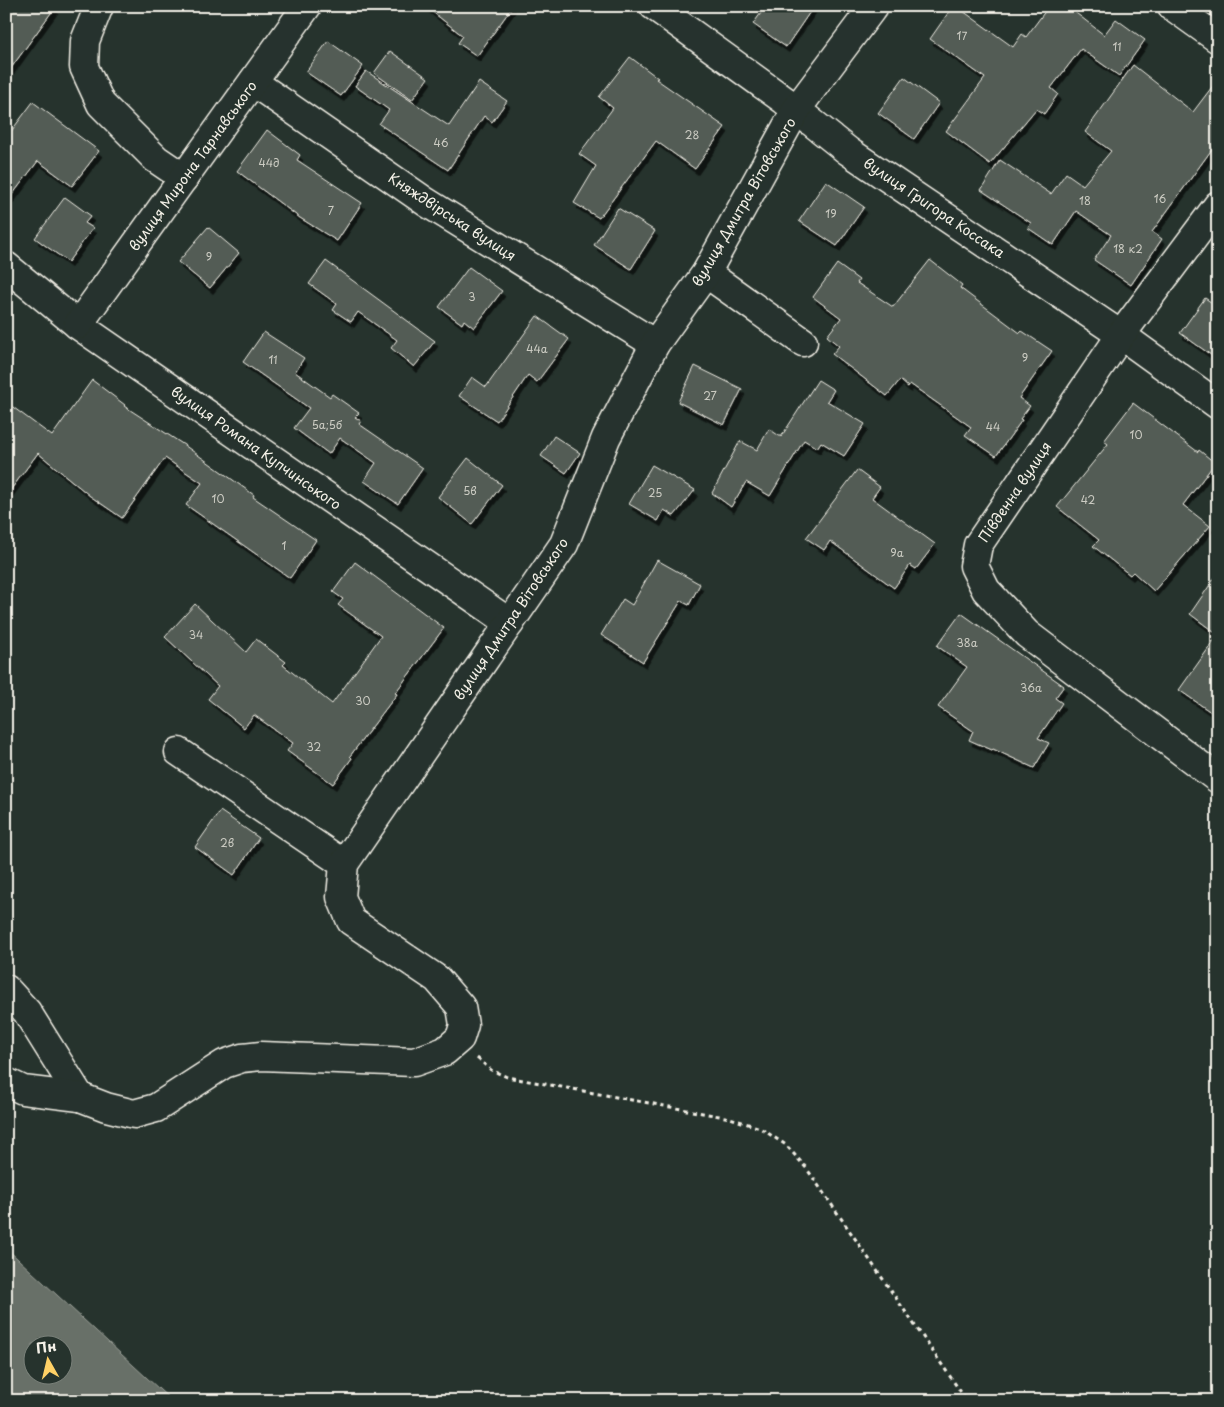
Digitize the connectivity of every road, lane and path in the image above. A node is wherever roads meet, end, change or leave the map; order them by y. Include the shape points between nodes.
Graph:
1 (99, 6) edge
2 (307, 6) edge
3 (654, 6) edge
4 (874, 6) edge
5 (1172, 6) edge
6 (1218, 39) edge
7 (253, 82) junction
8 (796, 110) junction
9 (184, 178) junction
10 (1218, 205) edge
11 (6, 266) edge
12 (706, 273) junction
13 (78, 325) junction
14 (1121, 335) junction
15 (803, 342) dead end
16 (655, 344) junction
17 (1218, 405) edge
18 (510, 623) junction
19 (179, 752) dead end
20 (1218, 779) edge
21 (344, 864) junction
22 (6, 989) edge
23 (464, 1025) junction
24 (6, 1082) edge
25 (80, 1097) junction
26 (967, 1401) edge

1 - 9 street via 86,41 84,67 101,104 156,159
2 - 7 street, вулиця Мирона Тарнавського
3 - 8 street, вулиця Григора Коссака
4 - 8 street, вулиця Дмитра Вітовського
5 - 6 street
7 - 9 street, вулиця Мирона Тарнавського
7 - 16 street, Княждвірська вулиця via 426,202
8 - 12 street, вулиця Дмитра Вітовського
8 - 14 street, вулиця Григора Коссака via 848,151
9 - 13 street, вулиця Мирона Тарнавського
10 - 14 street, Південна вулиця
11 - 13 street, вулиця Романа Купчинського
12 - 15 street
12 - 16 street, вулиця Дмитра Вітовського
13 - 18 street, вулиця Романа Купчинського
14 - 17 street, вулиця Григора Коссака
14 - 20 street, Південна вулиця via 978,545 974,566 986,590 1027,634
16 - 18 street, вулиця Дмитра Вітовського via 606,438 564,544
18 - 21 street, вулиця Дмитра Вітовського
19 - 21 street
21 - 23 street via 341,898 351,921 437,979 461,1007
22 - 25 street via 27,1012
23 - 25 street via 460,1038 445,1051 414,1062 242,1058 224,1064 156,1108 134,1114
23 - 26 path via 472,1052 483,1065 499,1074 730,1118 760,1128 786,1145 807,1169
24 - 25 street via 23,1090

